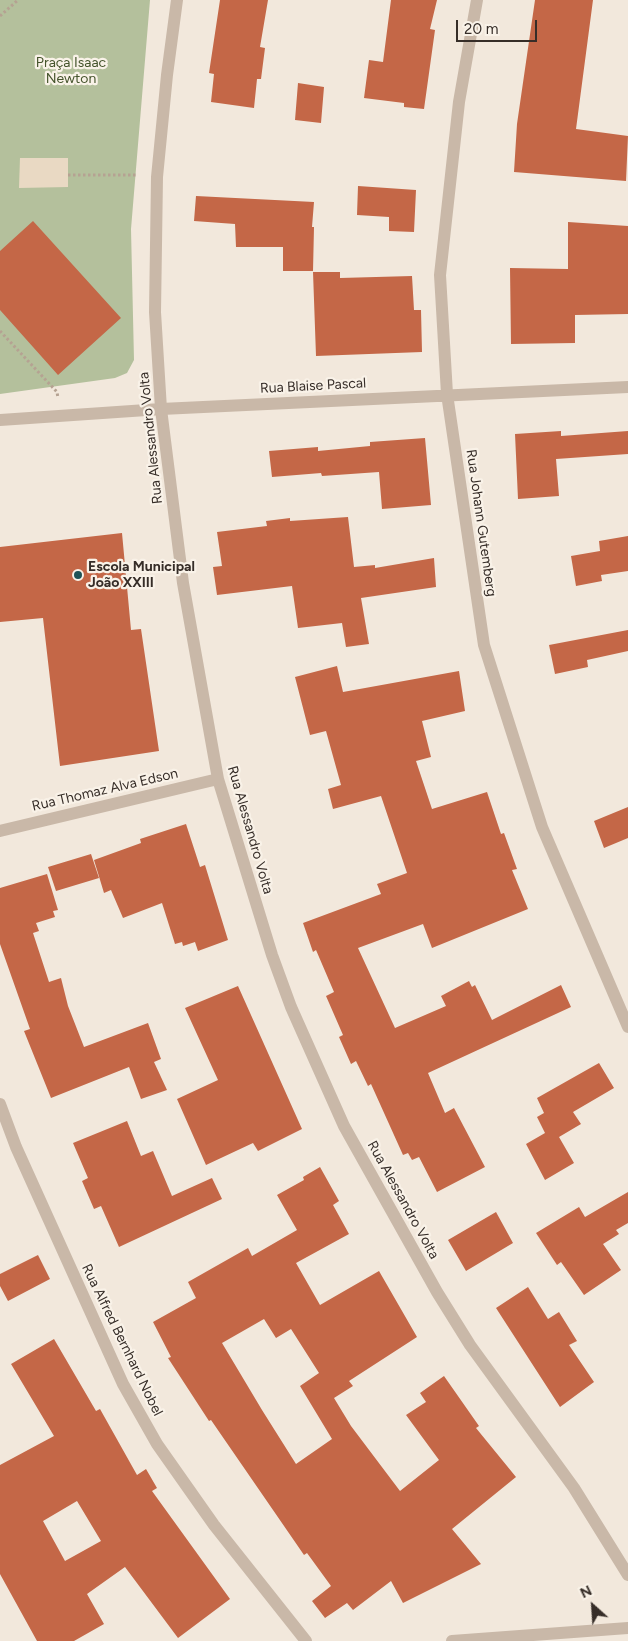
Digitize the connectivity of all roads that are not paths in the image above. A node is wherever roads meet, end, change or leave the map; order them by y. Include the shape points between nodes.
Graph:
1 (177, 0) edge
2 (477, 0) edge
3 (628, 387) edge
4 (447, 394) junction
5 (161, 409) junction
6 (0, 420) edge
7 (218, 779) junction
8 (0, 831) edge
9 (628, 1027) edge
10 (0, 1104) edge
11 (628, 1575) edge
12 (628, 1628) edge
13 (306, 1641) edge
14 (452, 1641) edge

1 - 5 street, Rua Alessandro Volta via 157,177 155,312
2 - 4 street, Rua Johann Gutemberg via 459,102 440,276
3 - 4 street, Rua Blaise Pascal
4 - 5 street, Rua Blaise Pascal
4 - 9 street, Rua Johann Gutemberg via 484,645 542,828
5 - 6 street, Rua Blaise Pascal
5 - 7 street, Rua Alessandro Volta via 183,583
7 - 8 street, Rua Thomaz Alva Edson
7 - 11 street, Rua Alessandro Volta via 291,1007 344,1126 466,1338 574,1488
10 - 13 street, Rua Alfred Bernhard Nobel via 60,1247 123,1384 156,1444 214,1525
12 - 14 street

